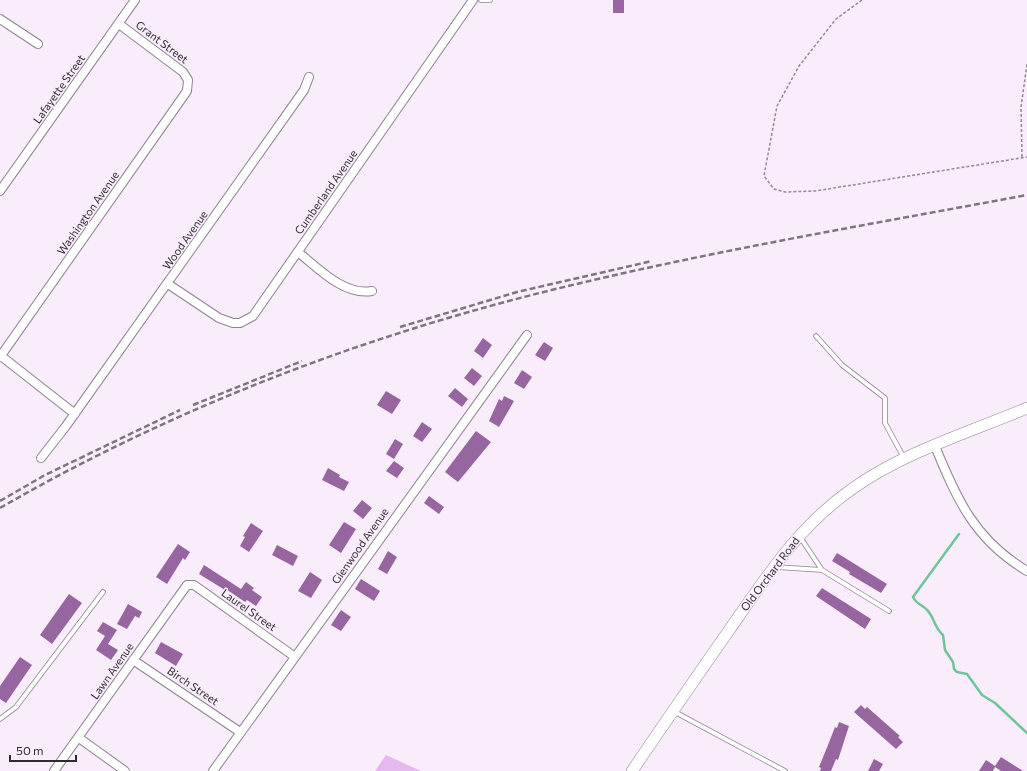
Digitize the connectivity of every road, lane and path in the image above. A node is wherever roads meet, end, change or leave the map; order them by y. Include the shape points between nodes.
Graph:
1 (135, 0) edge
2 (473, 0) edge
3 (481, 0) edge
4 (490, 0) edge
5 (862, 0) edge
6 (1, 22) edge
7 (119, 24) junction
8 (38, 44) dead end
9 (1027, 64) edge
10 (309, 77) dead end
11 (188, 80) joint
12 (1027, 157) edge
13 (1022, 158) junction
14 (0, 191) edge
15 (298, 252) junction
16 (168, 284) junction
17 (372, 291) dead end
18 (524, 333) dead end
19 (816, 336) dead end
20 (0, 356) edge
21 (1027, 408) edge
22 (74, 414) junction
23 (935, 446) junction
24 (41, 458) dead end
25 (904, 459) junction
26 (798, 536) junction
27 (774, 566) junction
28 (822, 570) junction
29 (1027, 571) edge
30 (189, 584) joint
31 (103, 592) dead end
32 (889, 611) dead end
33 (295, 656) junction
34 (133, 660) junction
35 (673, 710) junction
36 (0, 720) edge
37 (240, 732) junction
38 (79, 738) junction
39 (54, 771) edge
40 (125, 771) edge
41 (213, 771) edge
42 (632, 771) edge
43 (785, 771) edge

1 - 7 street, Lafayette Street
2 - 15 street, Cumberland Avenue
3 - 4 lane
5 - 13 path via 836,19 799,66 777,106 764,176 774,189 785,192 815,191
6 - 8 street
7 - 11 street, Grant Street via 174,64
7 - 14 street, Lafayette Street
9 - 13 path via 1021,107
10 - 16 street, Wood Avenue via 304,90
11 - 20 street, Washington Avenue via 189,87 182,101
12 - 13 path
15 - 16 street, Cumberland Avenue via 256,312 248,320 240,323 219,318
15 - 17 street via 339,283 356,290
16 - 22 street, Wood Avenue
18 - 33 street, Glenwood Avenue
19 - 25 lane via 842,365 884,398 885,423
20 - 22 street
21 - 23 street, Old Orchard Road
22 - 24 street, Wood Avenue
23 - 25 street, Old Orchard Road
23 - 29 street via 951,485 973,524 1005,556
25 - 26 street, Old Orchard Road via 852,489
26 - 27 street, Old Orchard Road
26 - 28 lane via 804,541
27 - 28 lane via 783,569
27 - 35 street, Old Orchard Road
28 - 32 lane
30 - 33 street, Laurel Street
30 - 34 street, Lawn Avenue
31 - 36 lane via 26,696
33 - 37 street, Glenwood Avenue
34 - 37 street, Birch Street
34 - 38 street, Lawn Avenue
35 - 42 street, Old Orchard Road
35 - 43 lane
37 - 41 street, Glenwood Avenue
38 - 39 street, Lawn Avenue
38 - 40 street

